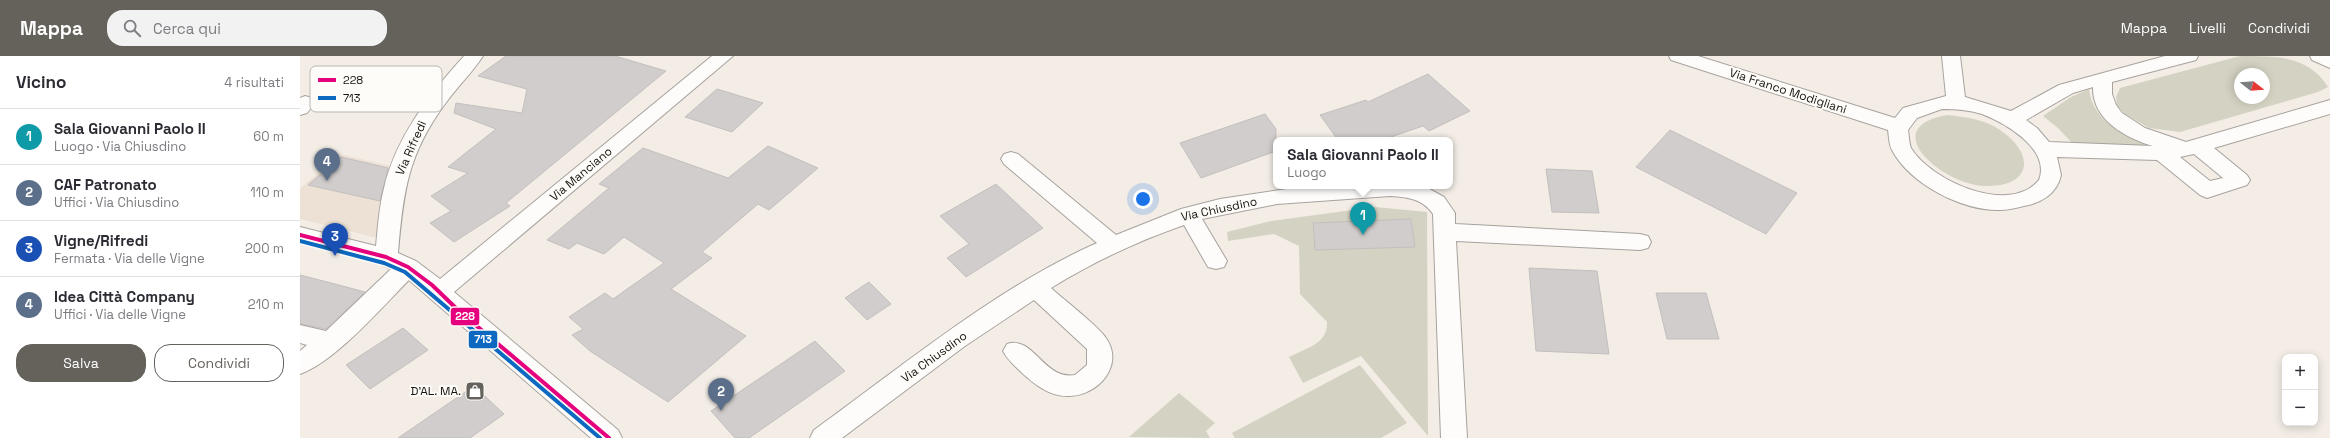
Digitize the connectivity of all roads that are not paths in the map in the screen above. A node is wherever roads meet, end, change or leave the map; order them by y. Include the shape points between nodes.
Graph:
1 (474, 56) edge
2 (724, 56) edge
3 (1678, 56) edge
4 (1951, 56) edge
5 (2190, 56) edge
6 (2319, 56) edge
7 (2330, 62) edge
8 (2103, 78) junction
9 (442, 95) edge
10 (1956, 102) junction
11 (2330, 107) edge
12 (428, 112) edge
13 (2011, 120) junction
14 (1898, 126) junction
15 (2192, 147) junction
16 (2045, 150) junction
17 (2163, 154) junction
18 (1011, 159) dead end
19 (1189, 215) junction
20 (1446, 232) junction
21 (300, 235) edge
22 (1640, 242) dead end
23 (1113, 244) junction
24 (386, 257) junction
25 (1216, 261) dead end
26 (408, 267) junction
27 (1035, 287) junction
28 (439, 292) junction
29 (300, 334) edge
30 (330, 342) junction
31 (1015, 351) dead end
32 (302, 361) edge
33 (609, 438) edge
34 (823, 438) edge
35 (1454, 438) edge

1 - 9 street, Via Rifredi
2 - 28 street, Via Manciano
3 - 14 street, Via Franco Modigliani
4 - 10 street
5 - 8 street
6 - 7 street
8 - 13 street via 2066,89
8 - 15 street via 2102,97 2116,119 2138,133
10 - 13 street via 1988,110
10 - 14 street via 1921,105 1906,114
11 - 15 street
12 - 24 street, Via Rifredi via 406,153 396,183
13 - 16 street via 2030,134
14 - 16 street via 1898,141 1906,158 1922,174 1943,188 1969,198 1996,202 2020,201 2038,194 2049,181 2051,166
15 - 17 street
15 - 17 street via 2240,180 2207,190
16 - 17 street
18 - 23 street
19 - 20 street, Via Chiusdino via 1229,205 1326,192 1406,190 1426,194 1440,205 1444,213
19 - 23 street, Via Chiusdino
19 - 25 street
20 - 22 street
20 - 35 street, Via Chiusdino
21 - 24 street
23 - 27 street, Via Chiusdino
24 - 26 street
26 - 28 street
26 - 30 street
27 - 31 street via 1097,344 1102,352 1102,360 1091,379 1071,387 1049,381
27 - 34 street, Via Chiusdino via 986,319
28 - 33 street
29 - 30 street
30 - 32 street

